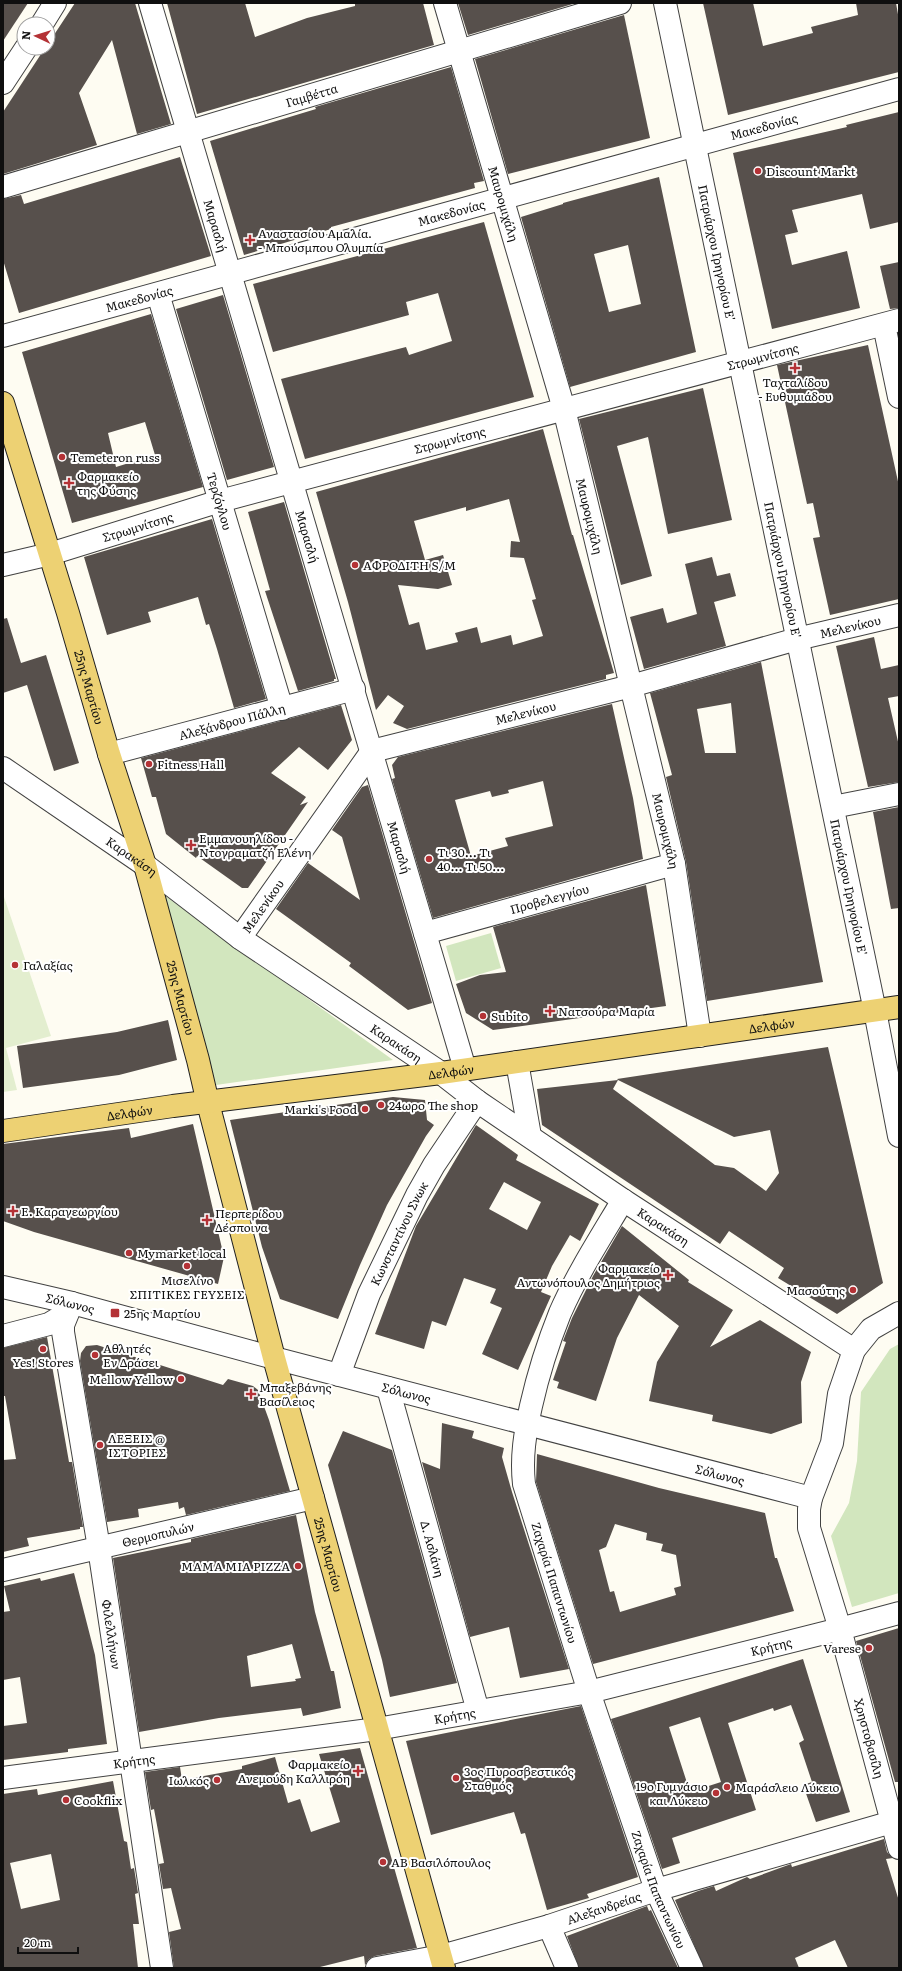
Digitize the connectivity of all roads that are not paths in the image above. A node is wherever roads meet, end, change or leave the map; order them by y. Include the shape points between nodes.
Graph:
1 (55, 3) edge
2 (150, 3) edge
3 (445, 3) edge
4 (620, 3) edge
5 (664, 3) edge
6 (47, 16) edge
7 (459, 51) junction
8 (21, 56) edge
9 (3, 83) edge
10 (899, 89) edge
11 (189, 132) junction
12 (695, 145) junction
13 (3, 187) edge
14 (502, 198) junction
15 (231, 274) junction
16 (158, 294) junction
17 (891, 322) edge
18 (3, 336) edge
19 (740, 363) junction
20 (899, 397) edge
21 (3, 403) edge
22 (564, 409) junction
23 (292, 482) junction
24 (220, 501) junction
25 (50, 554) junction
26 (3, 565) edge
27 (899, 615) edge
28 (797, 639) junction
29 (631, 686) junction
30 (354, 689) junction
31 (282, 709) junction
32 (372, 751) junction
33 (109, 754) junction
34 (3, 768) edge
35 (899, 794) edge
36 (832, 807) junction
37 (674, 864) junction
38 (145, 865) junction
39 (425, 933) junction
40 (240, 938) junction
41 (899, 1007) edge
42 (875, 1011) junction
43 (700, 1036) junction
44 (517, 1062) junction
45 (465, 1069) junction
46 (442, 1073) junction
47 (477, 1101) junction
48 (208, 1103) junction
49 (3, 1131) edge
50 (530, 1136) junction
51 (899, 1136) edge
52 (624, 1200) junction
53 (3, 1287) edge
54 (72, 1303) junction
55 (899, 1313) edge
56 (3, 1336) edge
57 (854, 1350) junction
58 (274, 1358) junction
59 (339, 1375) junction
60 (388, 1388) junction
61 (527, 1424) junction
62 (313, 1498) junction
63 (811, 1498) junction
64 (99, 1548) junction
65 (3, 1570) edge
66 (899, 1613) edge
67 (840, 1630) junction
68 (589, 1692) junction
69 (478, 1711) junction
70 (377, 1729) junction
71 (131, 1761) junction
72 (3, 1778) edge
73 (895, 1822) edge
74 (899, 1848) edge
75 (656, 1890) junction
76 (549, 1926) junction
77 (442, 1962) edge
78 (162, 1968) edge
79 (377, 1968) edge
80 (567, 1968) edge
81 (692, 1968) edge

1 - 6 street
2 - 11 street, Μαρασλή
3 - 7 street, Μαυρομιχάλη
4 - 7 street, Γαμβέττα
5 - 12 street, Πατριάρχου Γρηγορίου Ε'
7 - 11 street, Γαμβέττα
7 - 14 street, Μαυρομιχάλη
8 - 9 street
10 - 12 street, Μακεδονίας
11 - 13 street, Γαμβέττα
11 - 15 street, Μαρασλή
12 - 14 street, Μακεδονίας
12 - 19 street, Πατριάρχου Γρηγορίου Ε'
14 - 15 street, Μακεδονίας
14 - 22 street, Μαυρομιχάλη
15 - 16 street, Μακεδονίας
15 - 23 street, Μαρασλή
16 - 18 street, Μακεδονίας
16 - 24 street, Τερζόγλου
17 - 19 street, Στρωμνίτσης
17 - 20 street
19 - 22 street, Στρωμνίτσης
19 - 28 street, Πατριάρχου Γρηγορίου Ε'
21 - 25 main road, 25ης Μαρτίου
22 - 23 street, Στρωμνίτσης
22 - 29 street, Μαυρομιχάλη
23 - 24 street, Στρωμνίτσης
23 - 30 street, Μαρασλή
24 - 25 street, Στρωμνίτσης
24 - 31 street, Τερζόγλου
25 - 26 street, Στρωμνίτσης
25 - 33 main road, 25ης Μαρτίου
27 - 28 street, Μελενίκου
28 - 29 street, Μελενίκου
28 - 36 street, Πατριάρχου Γρηγορίου Ε'
29 - 32 street, Μελενίκου
29 - 37 street, Μαυρομιχάλη
30 - 31 street, Αλεξάνδρου Πάλλη
30 - 32 street, Μαρασλή
31 - 33 street, Αλεξάνδρου Πάλλη
32 - 39 street, Μαρασλή
32 - 40 street, Μελενίκου
33 - 38 main road, 25ης Μαρτίου
34 - 38 street, Καρακάση
35 - 36 street
36 - 42 street, Πατριάρχου Γρηγορίου Ε'
37 - 39 street, Προβελεγγίου
37 - 43 street, Μαυρομιχάλη
38 - 40 street, Καρακάση
38 - 48 main road, 25ης Μαρτίου
39 - 45 street, Μαρασλή
40 - 46 street, Καρακάση
41 - 42 main road, Δελφών
42 - 43 main road, Δελφών
42 - 51 street, Πατριάρχου Γρηγορίου Ε'
43 - 44 main road, Δελφών
44 - 45 main road, Δελφών
44 - 50 street
45 - 46 main road, Δελφών
46 - 47 street, Καρακάση
46 - 48 main road, Δελφών
47 - 50 street, Καρακάση
47 - 59 street, Κωνσταντίνου Σνωκ via 417,1195 370,1294
48 - 49 main road, Δελφών
48 - 58 main road, 25ης Μαρτίου
50 - 52 street, Καρακάση
52 - 57 street, Καρακάση
52 - 61 street, Ζαχαρία Παπαντωνίου via 587,1259 560,1313 538,1378
53 - 54 street, Σόλωνος
54 - 56 street via 50,1324
54 - 58 street, Σόλωνος
54 - 64 street, Φιλελλήνων via 63,1325 63,1332
55 - 57 street via 871,1329
57 - 63 street, Χρηστοβασίλη via 839,1394 832,1443
58 - 59 street, Σόλωνος
58 - 62 main road, 25ης Μαρτίου
59 - 60 street, Σόλωνος
60 - 61 street, Σόλωνος
60 - 69 street, Δ. Ασλάνη
61 - 63 street, Σόλωνος
61 - 68 street, Ζαχαρία Παπαντωνίου via 522,1465 524,1484
62 - 64 street, Θερμοπυλών
62 - 70 main road, 25ης Μαρτίου
63 - 67 street, Χρηστοβασίλη via 809,1528
64 - 65 street, Θερμοπυλών
64 - 71 street, Φιλελλήνων
66 - 67 street, Κρήτης
67 - 68 street, Κρήτης
67 - 73 street, Χρηστοβασίλη
68 - 69 street, Κρήτης
68 - 75 street, Ζαχαρία Παπαντωνίου
69 - 70 street, Κρήτης
70 - 71 street, Κρήτης
70 - 77 main road, 25ης Μαρτίου
71 - 72 street, Κρήτης
71 - 78 street, Φιλελλήνων
73 - 74 street, Χρηστοβασίλη
73 - 75 street, Αλεξανδρείας
75 - 76 street, Αλεξανδρείας
75 - 81 street, Ζαχαρία Παπαντωνίου
76 - 77 street, Αλεξανδρείας
76 - 80 street
77 - 79 street, Αλεξανδρείας

